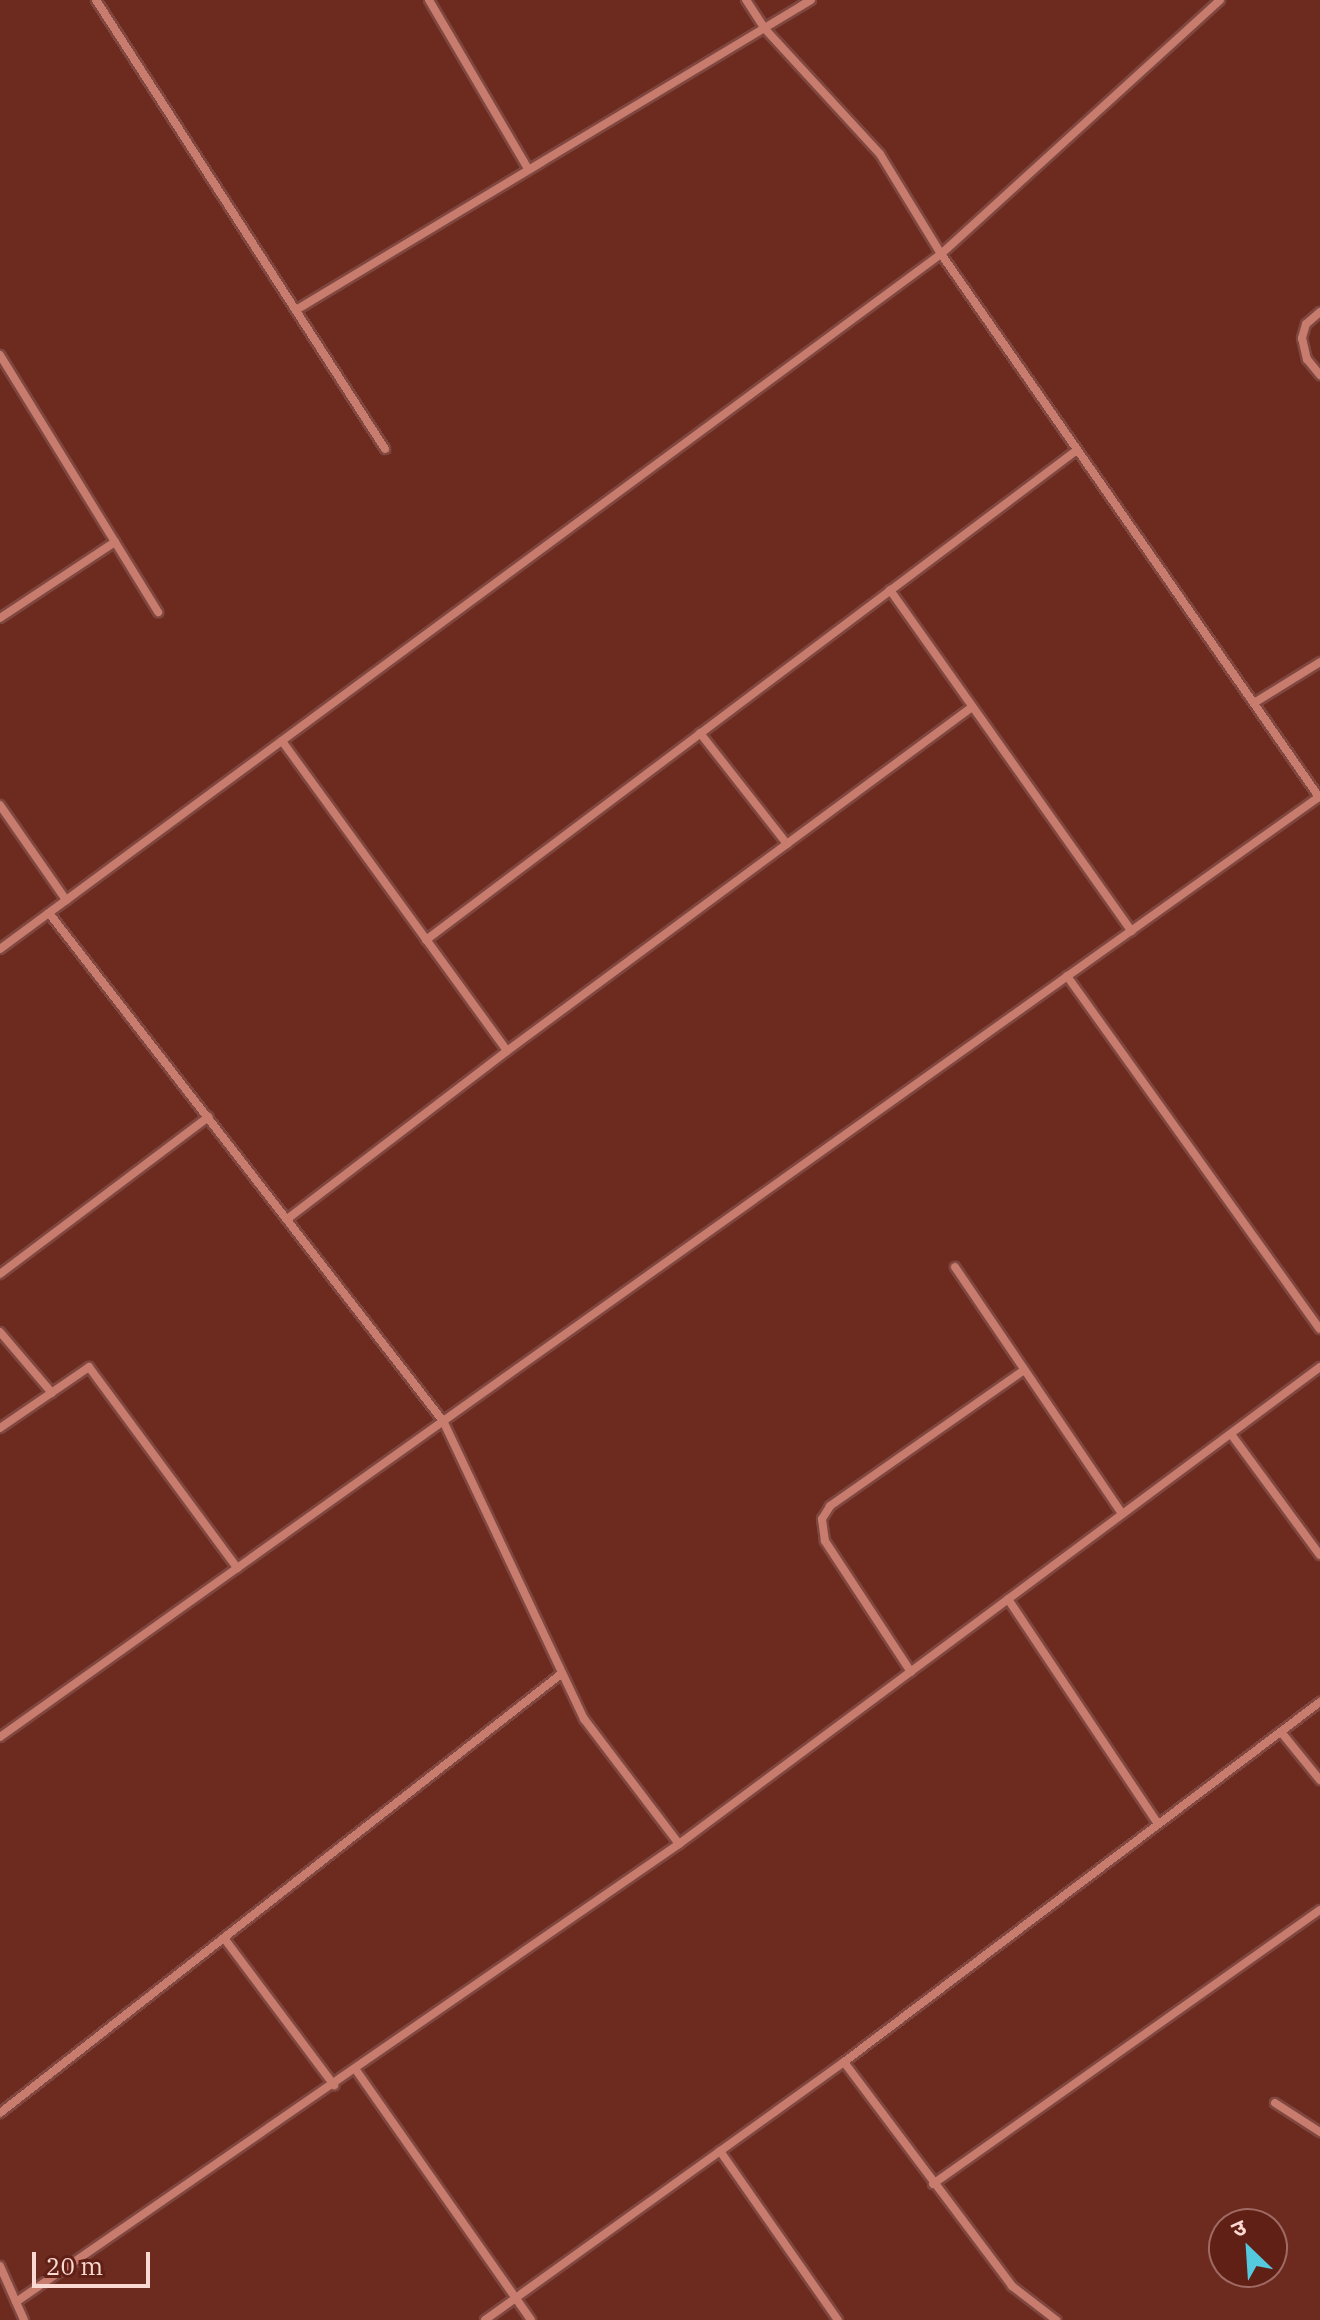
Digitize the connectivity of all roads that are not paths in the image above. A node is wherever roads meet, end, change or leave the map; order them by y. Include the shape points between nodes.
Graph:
1 (96, 0) edge
2 (429, 0) edge
3 (746, 0) edge
4 (811, 0) edge
5 (1220, 0) edge
6 (765, 29) junction
7 (528, 169) junction
8 (941, 254) junction
9 (296, 310) junction
10 (1320, 312) edge
11 (0, 355) edge
12 (1320, 375) edge
13 (385, 449) dead end
14 (1077, 450) junction
15 (115, 542) junction
16 (890, 590) junction
17 (158, 612) dead end
18 (0, 618) edge
19 (1320, 662) edge
20 (1254, 703) junction
21 (972, 707) junction
22 (700, 733) junction
23 (282, 741) junction
24 (0, 805) edge
25 (787, 844) junction
26 (66, 900) junction
27 (49, 913) junction
28 (1131, 931) junction
29 (426, 940) junction
30 (0, 949) edge
31 (1067, 976) junction
32 (507, 1051) junction
33 (208, 1117) junction
34 (287, 1219) junction
35 (955, 1267) dead end
36 (0, 1274) edge
37 (1320, 1329) edge
38 (0, 1332) edge
39 (1320, 1367) edge
40 (1024, 1370) junction
41 (52, 1393) junction
42 (443, 1421) junction
43 (0, 1428) edge
44 (1231, 1434) junction
45 (1122, 1514) junction
46 (1320, 1555) edge
47 (237, 1568) junction
48 (1008, 1599) junction
49 (911, 1672) junction
50 (561, 1674) junction
51 (1320, 1702) edge
52 (1281, 1732) junction
53 (0, 1737) edge
54 (1320, 1780) edge
55 (1157, 1822) junction
56 (679, 1844) junction
57 (1320, 1910) edge
58 (224, 1938) junction
59 (844, 2062) junction
60 (356, 2070) junction
61 (334, 2085) junction
62 (1275, 2103) dead end
63 (0, 2113) edge
64 (1320, 2132) edge
65 (720, 2151) junction
66 (933, 2184) junction
67 (0, 2266) edge
68 (515, 2298) junction
69 (16, 2302) junction
70 (24, 2320) edge
71 (485, 2320) edge
72 (531, 2320) edge
73 (838, 2320) edge
74 (1056, 2320) edge

1 - 9 street
2 - 7 street
3 - 6 street
4 - 6 street
5 - 8 street
6 - 7 street
6 - 8 street via 880,154
7 - 9 street
8 - 14 street
8 - 23 street
9 - 13 street
10 - 12 street via 1306,324 1302,338 1307,359
11 - 15 street
14 - 16 street
14 - 20 street
15 - 17 street
15 - 18 street
16 - 21 street
16 - 22 street
19 - 20 street
20 - 28 street via 1319,797
21 - 25 street
21 - 28 street
22 - 25 street
22 - 29 street
23 - 26 street
23 - 29 street
24 - 26 street
25 - 32 street
26 - 27 street
27 - 30 street
27 - 33 street
28 - 31 street
29 - 32 street
31 - 37 street
31 - 42 street
32 - 34 street
33 - 34 street
33 - 36 street
34 - 42 street
35 - 40 street
38 - 41 street
39 - 44 street
40 - 45 street
40 - 49 street via 830,1506 822,1519 825,1541
41 - 43 street
41 - 47 street via 89,1367
42 - 47 street
42 - 50 street
44 - 45 street
44 - 46 street
45 - 48 street
47 - 53 street
48 - 49 street
48 - 55 street
49 - 56 street
50 - 56 street via 584,1719
50 - 58 street
51 - 52 street
52 - 54 street
52 - 55 street
55 - 59 street
56 - 60 street
57 - 66 street
58 - 61 street
58 - 63 street
59 - 65 street
59 - 66 street
60 - 61 street
60 - 68 street
61 - 69 street
62 - 64 street
65 - 68 street
65 - 73 street
66 - 74 street via 1012,2286
67 - 69 street
68 - 71 street
68 - 72 street
69 - 70 street

